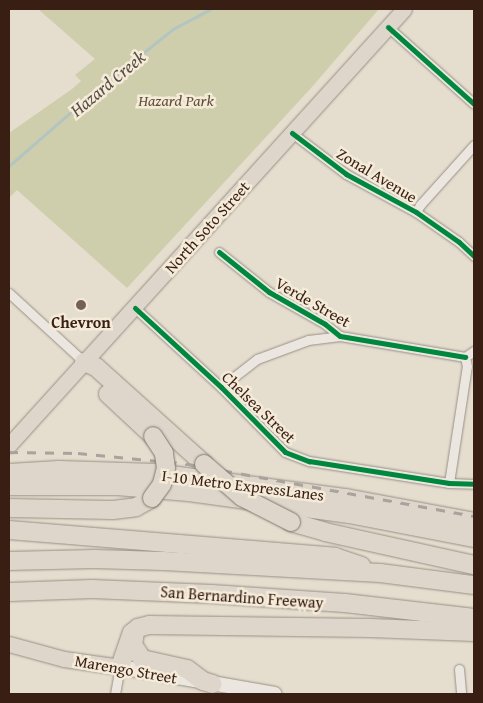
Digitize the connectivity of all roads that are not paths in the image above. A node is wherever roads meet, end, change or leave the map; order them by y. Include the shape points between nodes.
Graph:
1 (404, 9) edge
2 (388, 27) junction
3 (474, 104) edge
4 (292, 133) junction
5 (474, 145) edge
6 (416, 212) junction
7 (219, 252) dead end
8 (474, 256) edge
9 (9, 293) edge
10 (135, 308) junction
11 (340, 336) junction
12 (474, 351) edge
13 (466, 357) junction
14 (84, 362) junction
15 (221, 387) junction
16 (161, 434) junction
17 (9, 445) edge
18 (9, 473) edge
19 (449, 483) junction
20 (474, 484) edge
21 (9, 486) edge
22 (9, 508) edge
23 (474, 522) edge
24 (9, 530) edge
25 (474, 538) edge
26 (9, 560) edge
27 (474, 565) edge
28 (380, 573) junction
29 (474, 585) edge
30 (9, 592) edge
31 (474, 618) edge
32 (138, 628) junction
33 (474, 632) edge
34 (9, 644) edge
35 (120, 668) junction
36 (459, 668) dead end
37 (213, 684) junction
38 (115, 694) edge
39 (275, 694) edge
40 (461, 694) edge

1 - 2 main road, North Soto Street
2 - 3 street
2 - 4 main road, North Soto Street
4 - 6 street, Zonal Avenue via 346,174
4 - 10 main road, North Soto Street
5 - 6 street
6 - 8 street, Zonal Avenue
7 - 11 street, Verde Street via 269,292
9 - 14 street
10 - 14 main road, North Soto Street
10 - 15 street, Chelsea Street
11 - 13 street, Verde Street
11 - 15 street via 308,340 257,359
12 - 13 street
13 - 19 street
14 - 16 highway via 89,376
14 - 17 main road, North Soto Street
15 - 19 street, Chelsea Street via 284,452 297,458
16 - 22 highway, bridge via 166,468 162,484 152,498 136,507 114,510
16 - 27 highway, bridge via 242,497 291,522
18 - 23 highway, I-10 Metro ExpressLanes via 59,470 156,473 355,500
19 - 20 street, Chelsea Street
21 - 25 highway, I-10 Metro ExpressLanes via 117,486 189,492 358,515
24 - 28 highway via 335,557
26 - 28 highway, San Bernardino Freeway via 102,559
28 - 29 highway, San Bernardino Freeway
30 - 31 highway, San Bernardino Freeway via 92,589 192,593 345,603
32 - 33 highway via 149,624
32 - 35 highway via 130,638
32 - 37 highway via 133,645 142,659 187,668
34 - 35 main road, Marengo Street via 48,655
35 - 37 main road, Marengo Street
35 - 38 street
36 - 40 street
37 - 39 main road, Marengo Street

